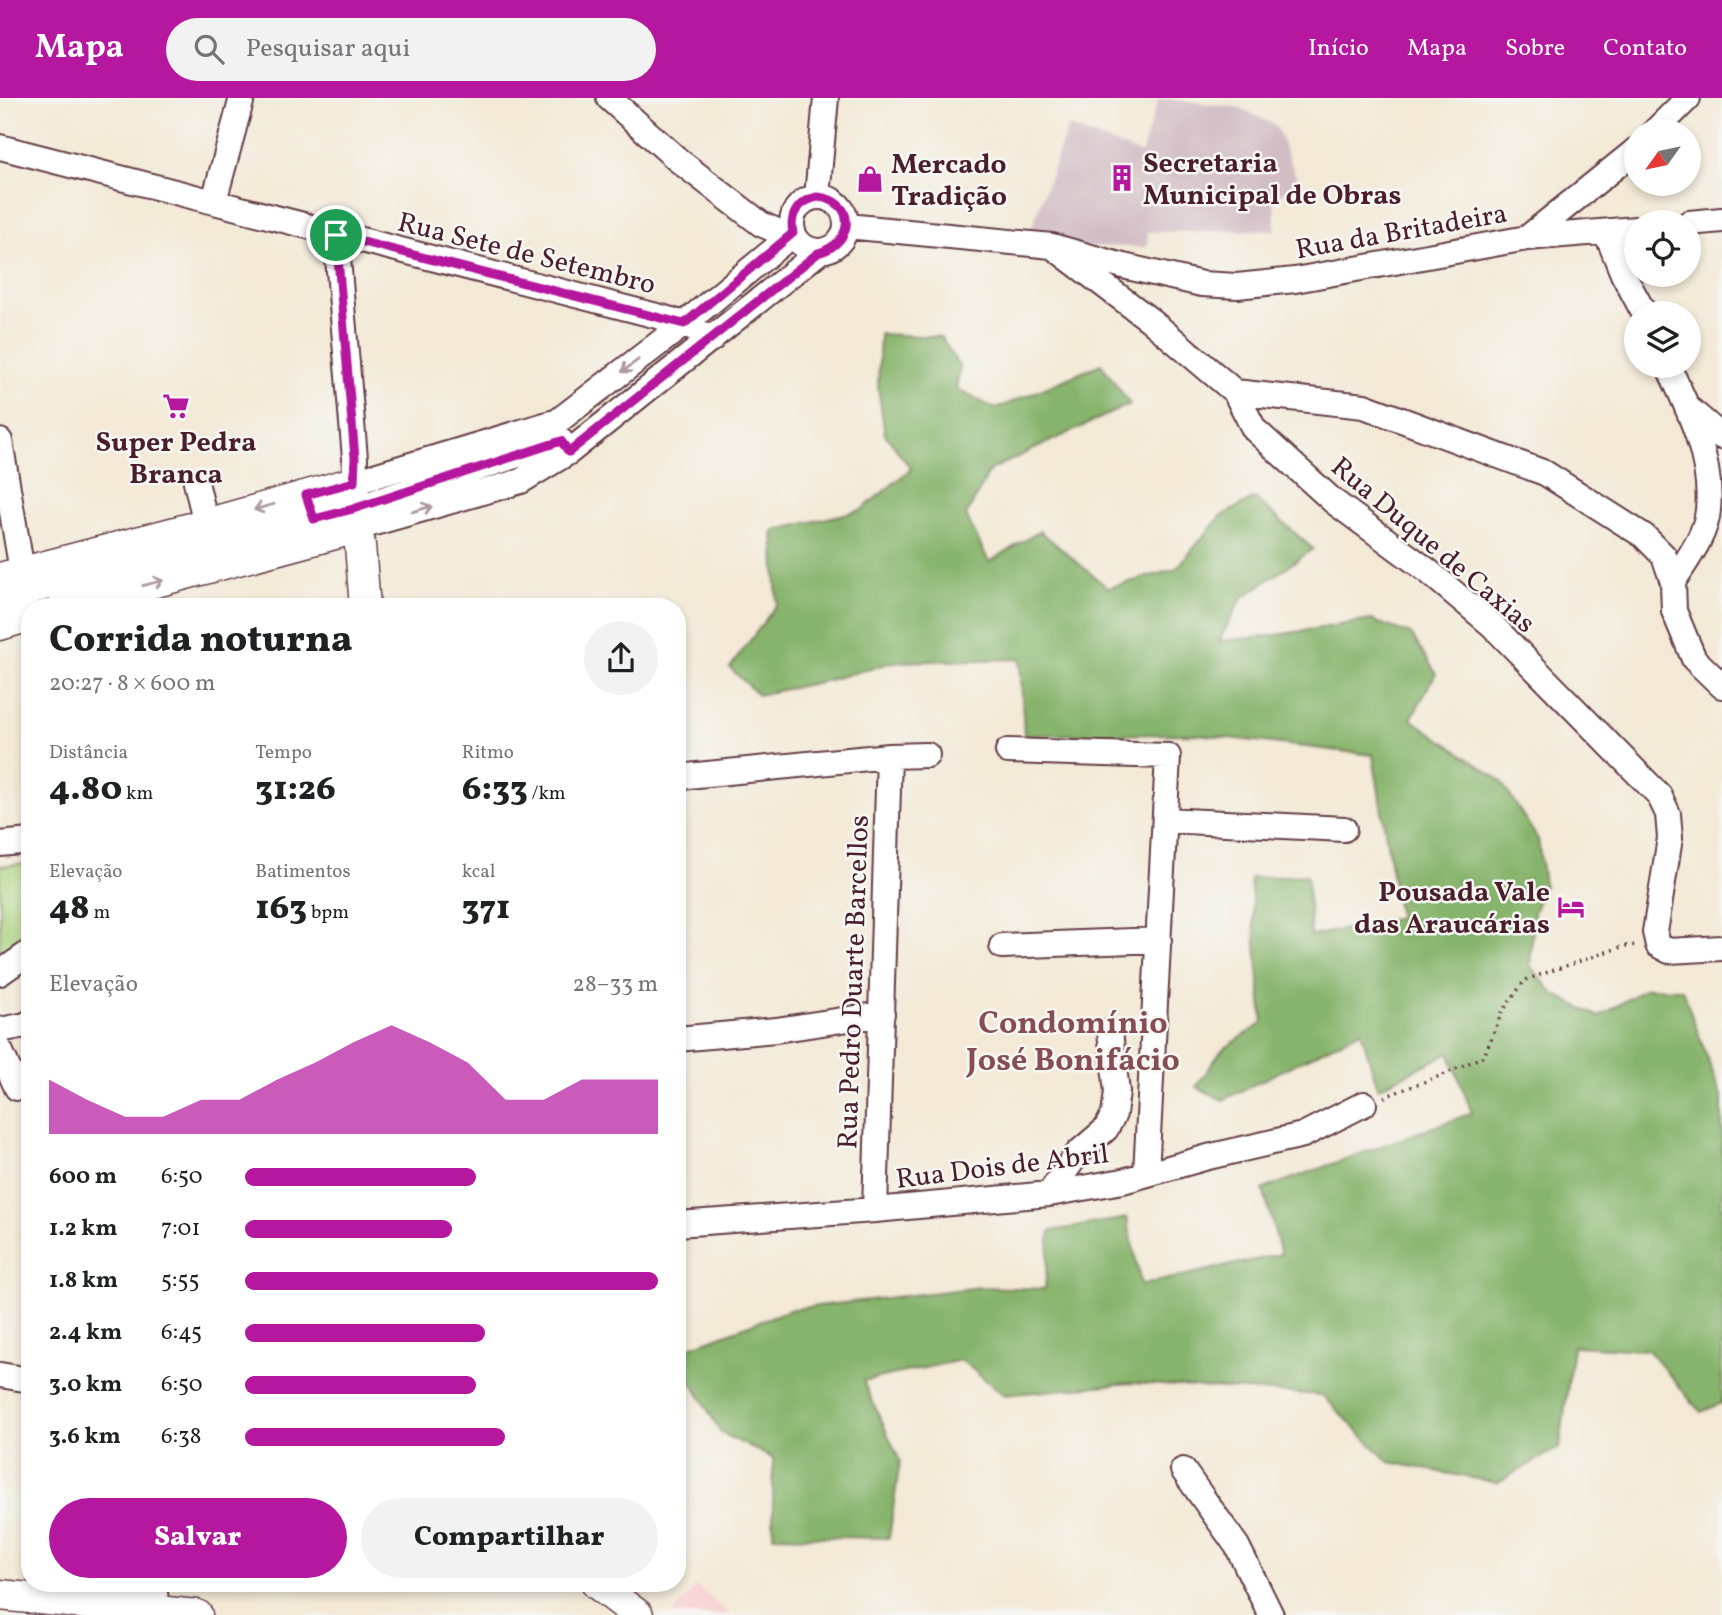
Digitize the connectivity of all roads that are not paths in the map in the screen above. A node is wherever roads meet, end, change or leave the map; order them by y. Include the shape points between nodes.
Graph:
1 (242, 98) edge
2 (609, 98) edge
3 (827, 98) edge
4 (1688, 98) edge
5 (1667, 119) edge
6 (0, 147) edge
7 (1624, 160) edge
8 (825, 199) junction
9 (214, 201) junction
10 (1722, 220) edge
11 (1701, 222) edge
12 (847, 226) junction
13 (1624, 230) edge
14 (1606, 232) junction
15 (793, 233) junction
16 (336, 235) junction
17 (1527, 238) junction
18 (1052, 246) junction
19 (818, 253) junction
20 (1638, 301) edge
21 (684, 324) junction
22 (712, 339) junction
23 (1674, 378) edge
24 (1235, 392) junction
25 (1688, 408) junction
26 (1722, 437) edge
27 (563, 438) junction
28 (0, 441) edge
29 (196, 482) dead end
30 (354, 507) junction
31 (312, 518) junction
32 (206, 524) junction
33 (1673, 582) junction
34 (74, 587) edge
35 (22, 595) edge
36 (364, 598) edge
37 (0, 601) edge
38 (0, 625) edge
39 (1722, 686) edge
40 (1008, 751) dead end
41 (927, 755) dead end
42 (889, 756) junction
43 (686, 776) edge
44 (1165, 820) junction
45 (1344, 829) dead end
46 (21, 842) edge
47 (0, 844) edge
48 (1159, 940) junction
49 (1002, 946) dead end
50 (1722, 948) edge
51 (21, 959) edge
52 (0, 974) edge
53 (882, 1014) junction
54 (21, 1026) edge
55 (0, 1030) edge
56 (1110, 1032) dead end
57 (686, 1038) edge
58 (0, 1050) edge
59 (17, 1088) dead end
60 (1364, 1104) road end
61 (1146, 1174) junction
62 (1049, 1194) junction
63 (875, 1210) junction
64 (686, 1223) edge
65 (0, 1375) edge
66 (21, 1378) edge
67 (1183, 1470) dead end
68 (595, 1592) edge
69 (608, 1592) edge
70 (0, 1595) edge
71 (155, 1597) edge
72 (197, 1615) edge
73 (610, 1615) edge
74 (638, 1615) edge
75 (1271, 1615) edge

1 - 9 street
2 - 15 street via 678,160 761,224
3 - 8 street via 822,153
4 - 5 street
6 - 9 street, Rua Sete de Setembro
7 - 17 street
8 - 12 street via 845,215
8 - 15 street via 801,203 792,218
9 - 16 street, Rua Sete de Setembro
10 - 11 street
12 - 18 street, Rua da Britadeira
12 - 19 street via 841,241
13 - 14 street, Rua da Britadeira
14 - 17 street, Rua da Britadeira
14 - 20 street
15 - 19 street via 800,244
15 - 21 street
16 - 21 street, Rua Sete de Setembro
16 - 30 street via 355,458
17 - 18 street, Rua da Britadeira via 1295,280 1237,286 1202,284
18 - 24 street, Rua Duque de Caxias
19 - 22 street
21 - 22 street, Rua Sete de Setembro
21 -> 27 street
22 - 27 street
23 - 25 street
24 - 33 street via 1364,406 1545,473 1643,536 1664,556
24 - 50 street, Rua Duque de Caxias via 1254,429 1333,501 1492,625 1659,795 1668,814 1670,838 1658,945 1669,951
25 - 26 street
25 - 33 street via 1707,471 1709,512 1695,547
27 - 30 street
27 - 30 street via 520,481
28 - 35 street
29 - 32 street
30 - 31 main road
30 - 31 main road
30 - 36 main road
31 -> 32 main road
31 - 34 main road
32 - 34 main road
33 - 39 street via 1674,611 1693,659
34 - 35 main road
35 - 37 street
35 - 38 main road
40 - 44 street via 1168,756
41 - 42 street
42 - 43 street
42 - 53 street, Rua Pedro Duarte Barcellos
44 - 45 street
44 - 48 street
46 - 47 street
48 - 49 street
48 - 61 street
51 - 52 street
53 - 57 street
53 - 63 street, Rua Pedro Duarte Barcellos
54 - 55 street
56 - 62 street via 1117,1092 1114,1114
58 - 59 street
60 - 61 street, Rua Dois de Abril via 1303,1135
61 - 62 street, Rua Dois de Abril
62 - 63 street, Rua Dois de Abril
63 - 64 street, Rua Dois de Abril
65 - 66 street
67 - 75 street via 1237,1546
68 - 73 main road
69 - 74 main road
70 - 71 main road
71 - 72 main road

